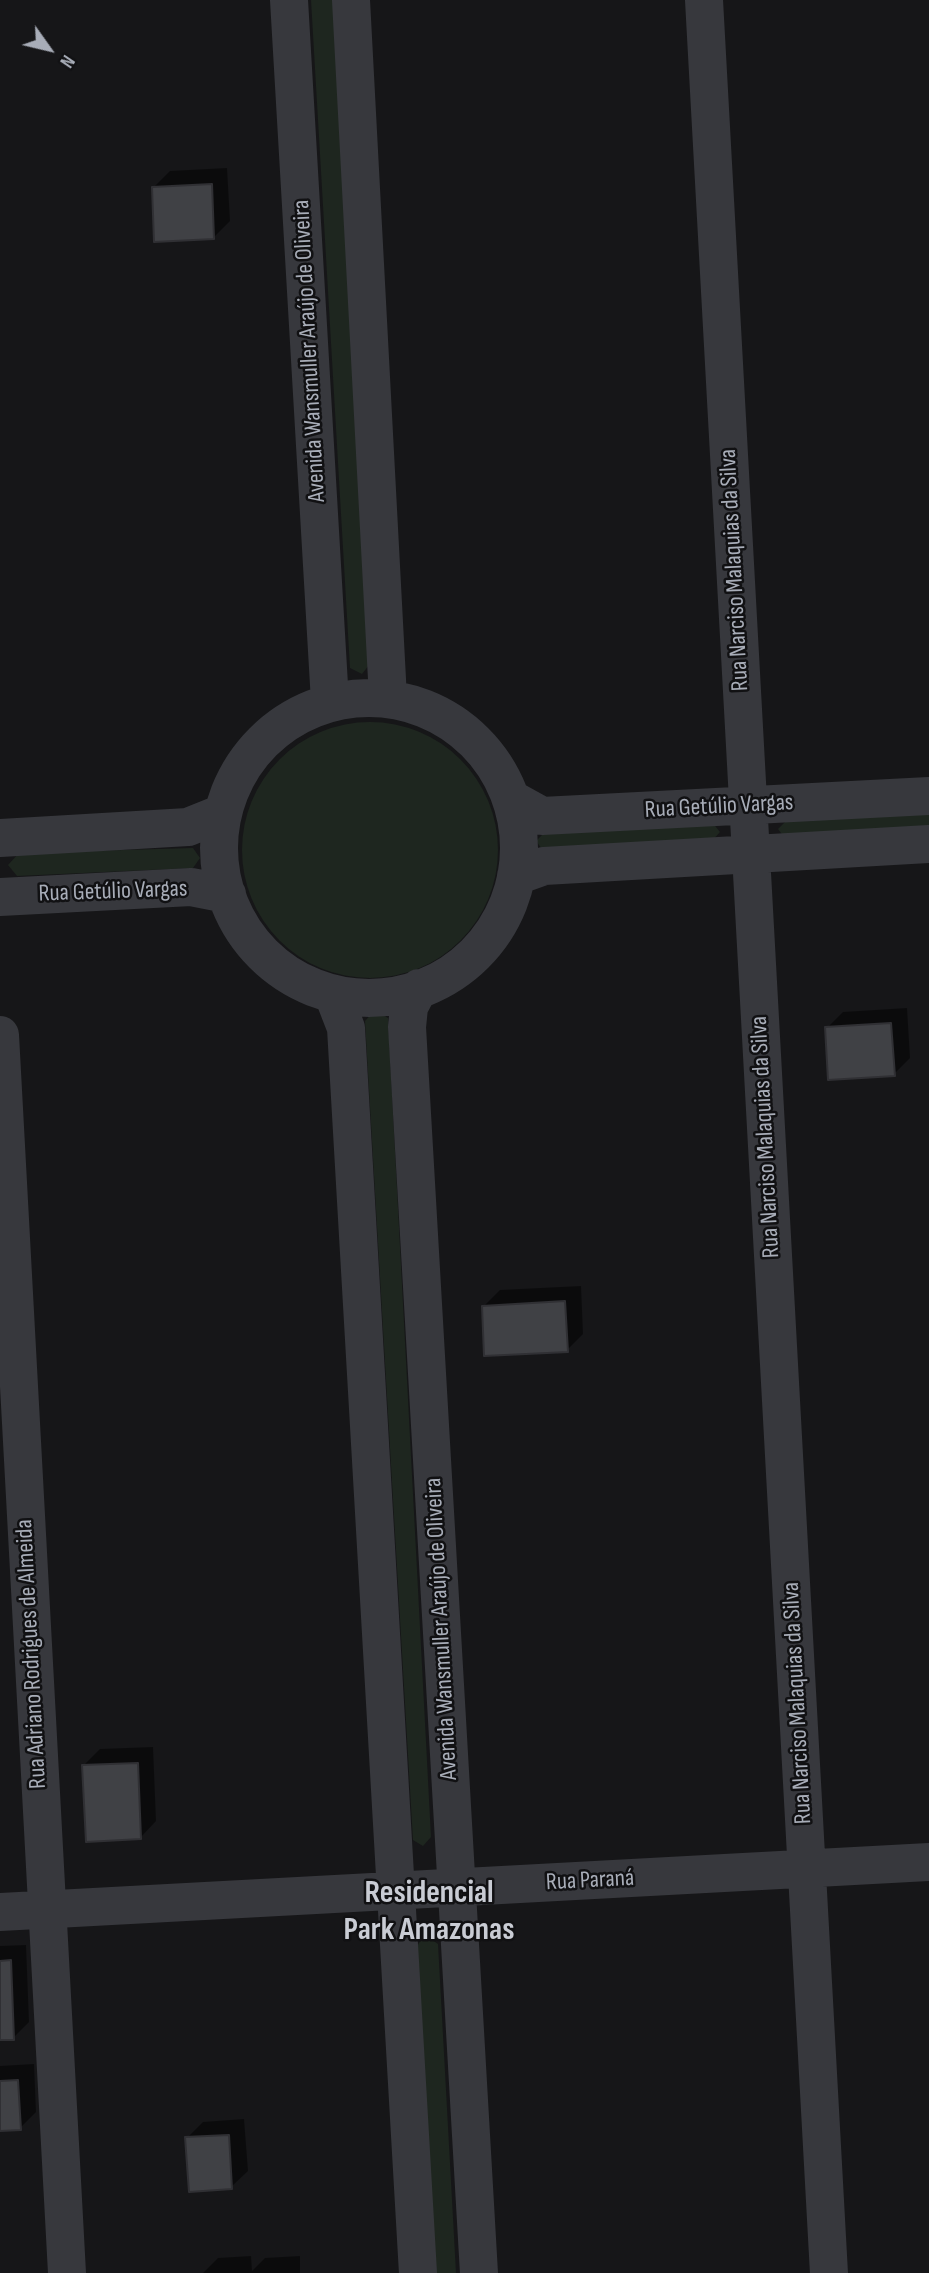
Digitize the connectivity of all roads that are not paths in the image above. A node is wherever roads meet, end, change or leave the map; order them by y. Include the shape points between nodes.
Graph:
1 (289, 0) edge
2 (351, 0) edge
3 (704, 0) edge
4 (388, 698) junction
5 (330, 702) junction
6 (929, 796) edge
7 (513, 800) junction
8 (747, 806) junction
9 (223, 813) junction
10 (0, 838) edge
11 (929, 844) edge
12 (750, 854) junction
13 (516, 876) junction
14 (226, 894) junction
15 (0, 897) edge
16 (419, 988) junction
17 (334, 997) junction
18 (0, 1035) edge
19 (929, 1862) edge
20 (807, 1869) junction
21 (457, 1889) junction
22 (397, 1892) junction
23 (45, 1910) junction
24 (0, 1912) edge
25 (67, 2273) edge
26 (418, 2273) edge
27 (479, 2273) edge
28 (829, 2273) edge

1 - 5 street, Avenida Wansmuller Araújo de Oliveira
2 - 4 street
3 - 8 street, Rua Narciso Malaquias da Silva
4 - 5 street
4 - 7 street via 429,709 466,731 494,762
5 - 9 street via 291,719 258,747 233,783
6 - 8 street, Rua Getúlio Vargas
7 - 8 street, Rua Getúlio Vargas via 542,816
7 - 13 street via 519,829
8 - 12 street, Rua Narciso Malaquias da Silva
9 - 10 street via 188,827
9 - 14 street via 218,857
11 - 12 street, Rua Getúlio Vargas
12 - 13 street, Rua Getúlio Vargas via 544,866
12 - 20 street, Rua Narciso Malaquias da Silva
13 - 16 street via 509,906 484,947 447,978
14 - 15 street, Rua Getúlio Vargas via 191,887
14 - 17 street via 241,930 270,963 307,987
16 - 17 street via 402,996
16 - 21 street, Avenida Wansmuller Araújo de Oliveira via 407,1027
17 - 22 street via 346,1028
18 - 23 street, Rua Adriano Rodrigues de Almeida
19 - 20 street, Rua Paraná
20 - 21 street, Rua Paraná
20 - 28 street, Rua Narciso Malaquias da Silva
21 - 22 street, Rua Paraná
21 - 27 street, Avenida Wansmuller Araújo de Oliveira
22 - 23 street, Rua Paraná
22 - 26 street
23 - 24 street, Rua Paraná
23 - 25 street, Rua Adriano Rodrigues de Almeida

